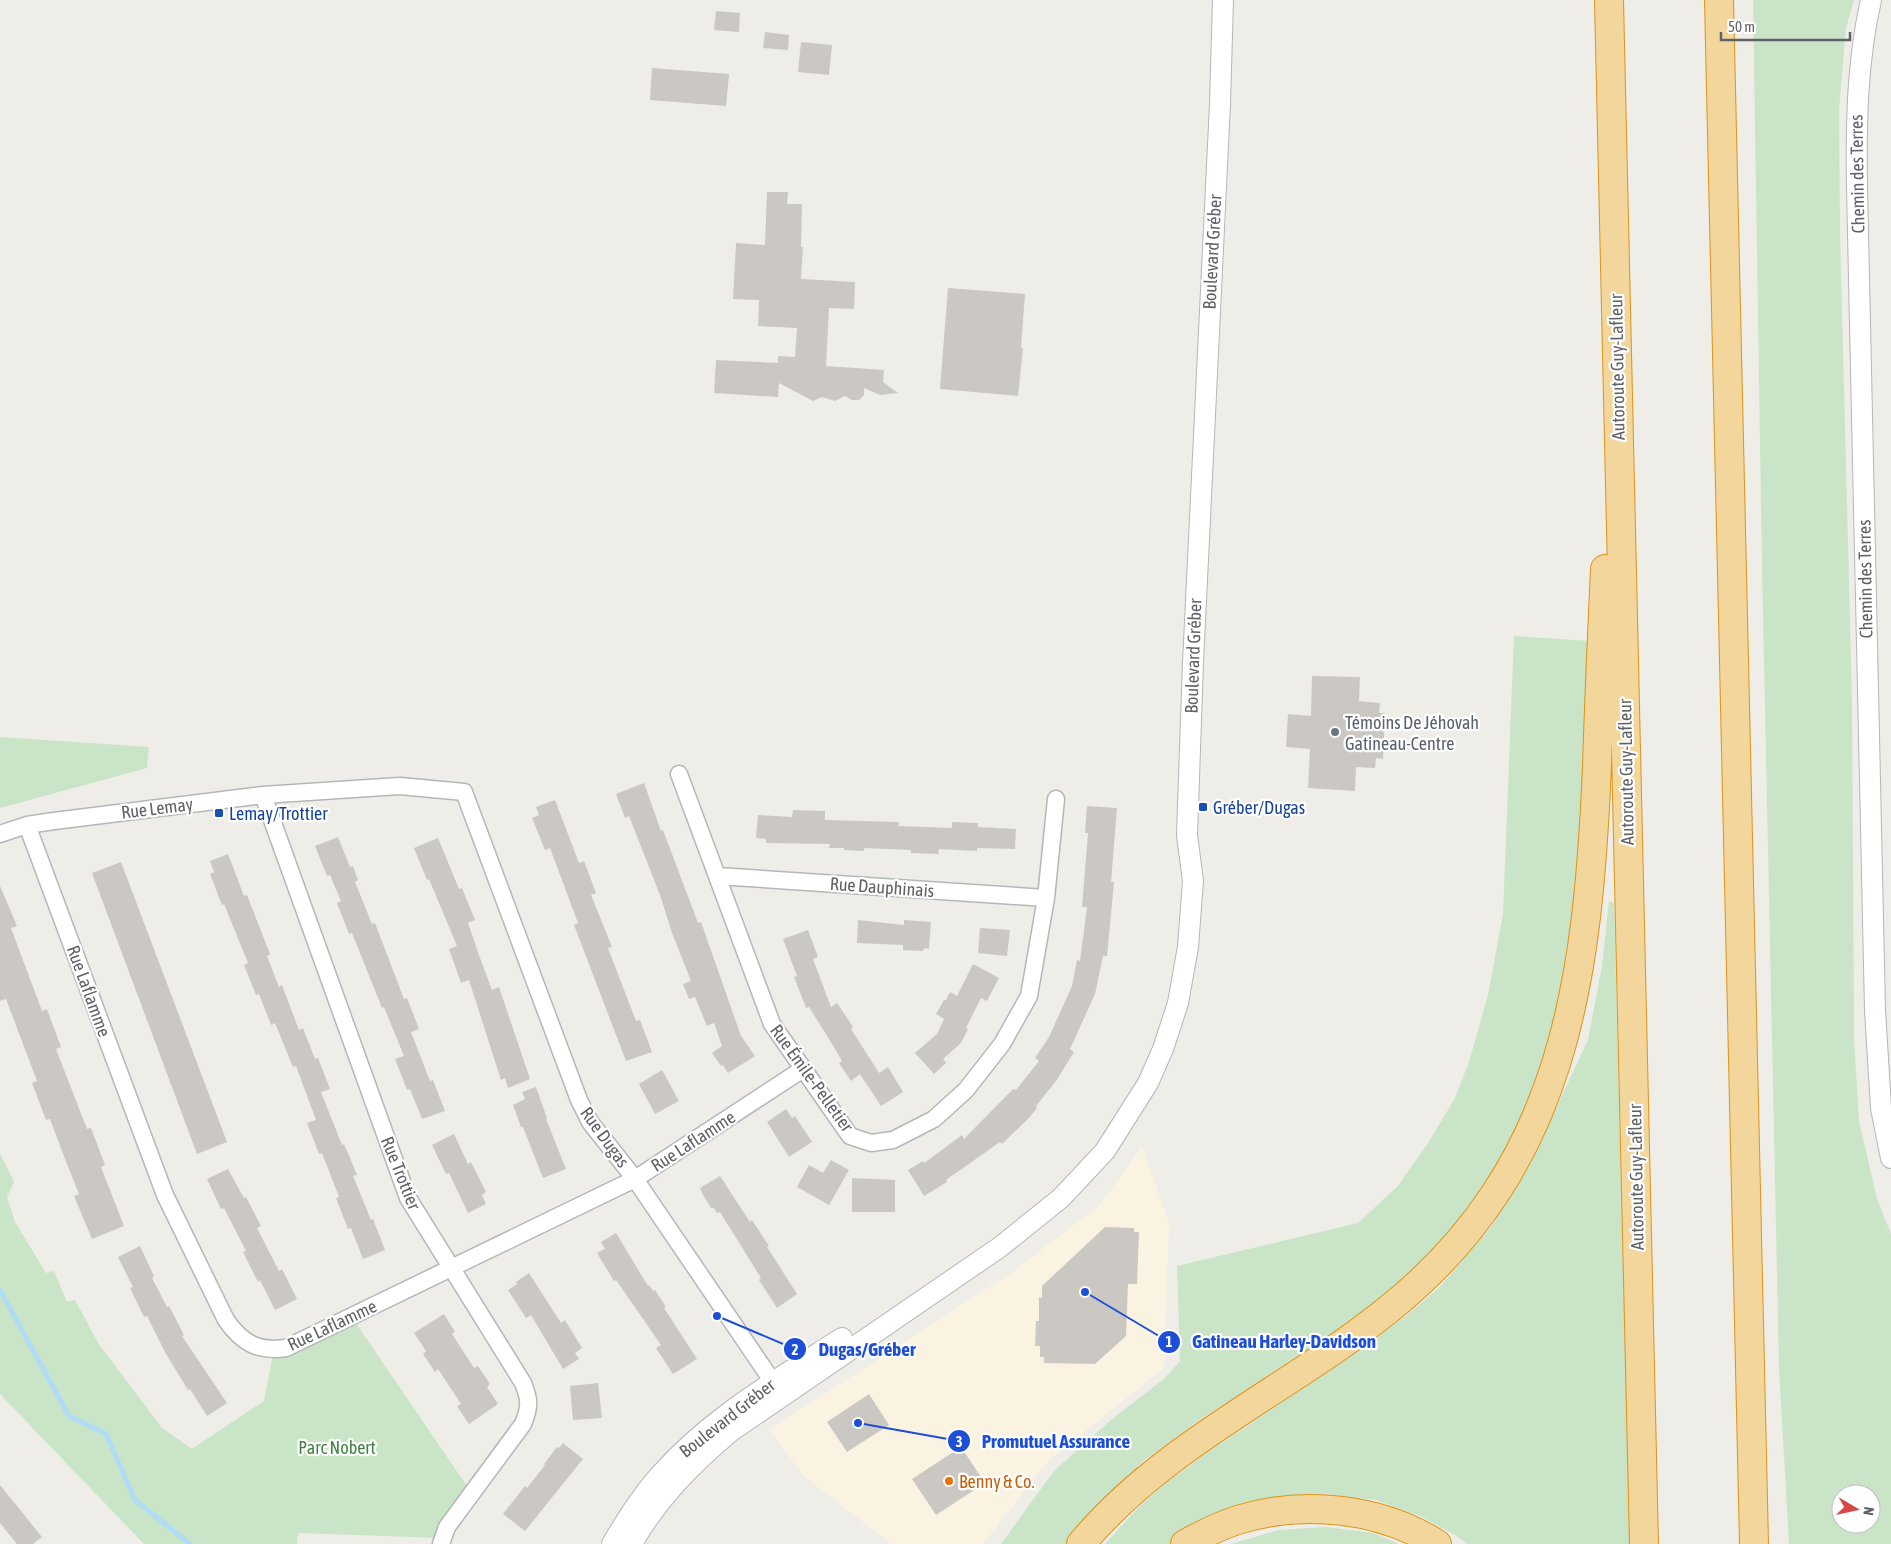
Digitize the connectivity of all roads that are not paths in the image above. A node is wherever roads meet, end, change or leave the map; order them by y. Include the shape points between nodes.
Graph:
1 (1223, 0) edge
2 (1609, 0) edge
3 (1719, 0) edge
4 (1871, 0) edge
5 (1616, 310) junction
6 (679, 774) dead end
7 (464, 792) joint
8 (263, 795) junction
9 (1056, 799) dead end
10 (27, 825) junction
11 (0, 834) edge
12 (718, 876) junction
13 (1046, 898) junction
14 (803, 1069) junction
15 (1891, 1158) edge
16 (636, 1178) junction
17 (451, 1268) junction
18 (778, 1388) junction
19 (441, 1544) edge
20 (612, 1544) edge
21 (632, 1544) edge
22 (1081, 1544) edge
23 (1185, 1544) edge
24 (1437, 1544) edge
25 (1644, 1544) edge
26 (1754, 1544) edge

1 - 18 street, Boulevard Gréber via 1192,663 1187,835 1193,881 1188,947 1178,1003 1148,1083 1105,1150 1061,1198 1000,1247
2 - 5 highway, Autoroute Guy-Lafleur
3 - 26 highway
4 - 15 street, Chemin des Terres via 1857,92 1857,221 1875,1018 1881,1108
5 - 22 highway via 1588,894 1573,999 1562,1046 1540,1111 1492,1199 1428,1276 1363,1329 1167,1463 1119,1503
5 - 25 highway, Autoroute Guy-Lafleur
6 - 12 street, Rue Émile-Pelletier
7 - 8 street, Rue Lemay via 400,786
7 - 16 street, Rue Dugas via 579,1100 590,1122
8 - 10 street, Rue Lemay
8 - 17 street, Rue Trottier via 408,1198
9 - 13 street, Rue Émile-Pelletier
10 - 11 street, Rue Lemay
10 - 17 street, Rue Laflamme via 165,1195 226,1320 235,1332 246,1342 261,1348 286,1348
12 - 13 street, Rue Dauphinais
12 - 14 street, Rue Émile-Pelletier via 769,1017
13 - 14 street, Rue Émile-Pelletier via 1029,996 1002,1044 966,1090 934,1119 893,1140 871,1143 850,1136
14 - 16 street, Rue Laflamme
16 - 17 street, Rue Laflamme
16 - 18 street, Rue Dugas
17 - 19 street, Rue Trottier via 523,1383 530,1404 523,1424 447,1527
18 - 20 street, Boulevard Gréber via 713,1425 674,1459
18 - 21 street, Boulevard Gréber via 668,1490
23 - 24 highway via 1240,1519 1301,1509 1372,1517 1402,1526

